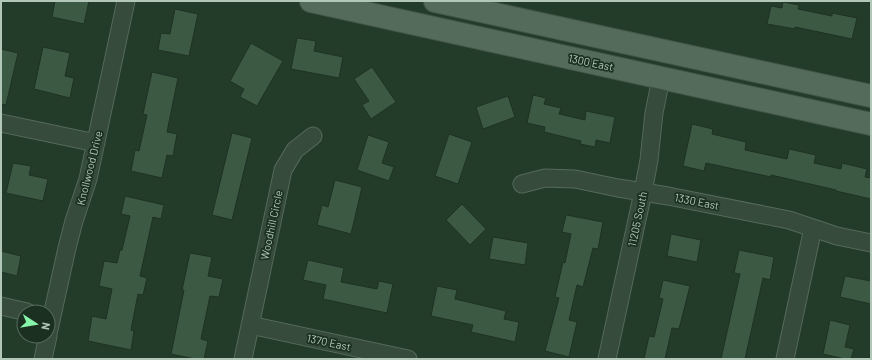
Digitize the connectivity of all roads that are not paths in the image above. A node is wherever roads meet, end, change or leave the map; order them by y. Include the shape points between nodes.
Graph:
1 (126, 1) edge
2 (311, 1) edge
3 (436, 1) edge
4 (661, 78) junction
5 (871, 96) edge
6 (1, 123) edge
7 (871, 124) edge
8 (313, 136) dead end
9 (96, 143) junction
10 (522, 184) dead end
11 (643, 192) junction
12 (813, 228) junction
13 (871, 242) edge
14 (54, 304) edge
15 (1, 306) edge
16 (16, 309) edge
17 (250, 325) junction
18 (46, 344) edge
19 (43, 359) edge
20 (243, 359) edge
21 (408, 359) edge
22 (607, 359) edge
23 (785, 359) edge

1 - 9 street, Knollwood Drive
2 - 4 main road, 1300 East
3 - 5 main road
4 - 7 main road, 1300 East
4 - 11 street, 11205 South
6 - 9 street
8 - 17 street, Woodhill Circle via 295,150 283,170
9 - 14 street, Knollwood Drive
10 - 11 street, 1330 East via 545,178 575,179
11 - 12 street, 1330 East via 789,220
11 - 22 street, 11205 South
12 - 13 street, 1330 East via 837,236
12 - 23 street
15 - 16 street
17 - 20 street, Woodhill Circle
17 - 21 street, 1370 East
18 - 19 street, Knollwood Drive

